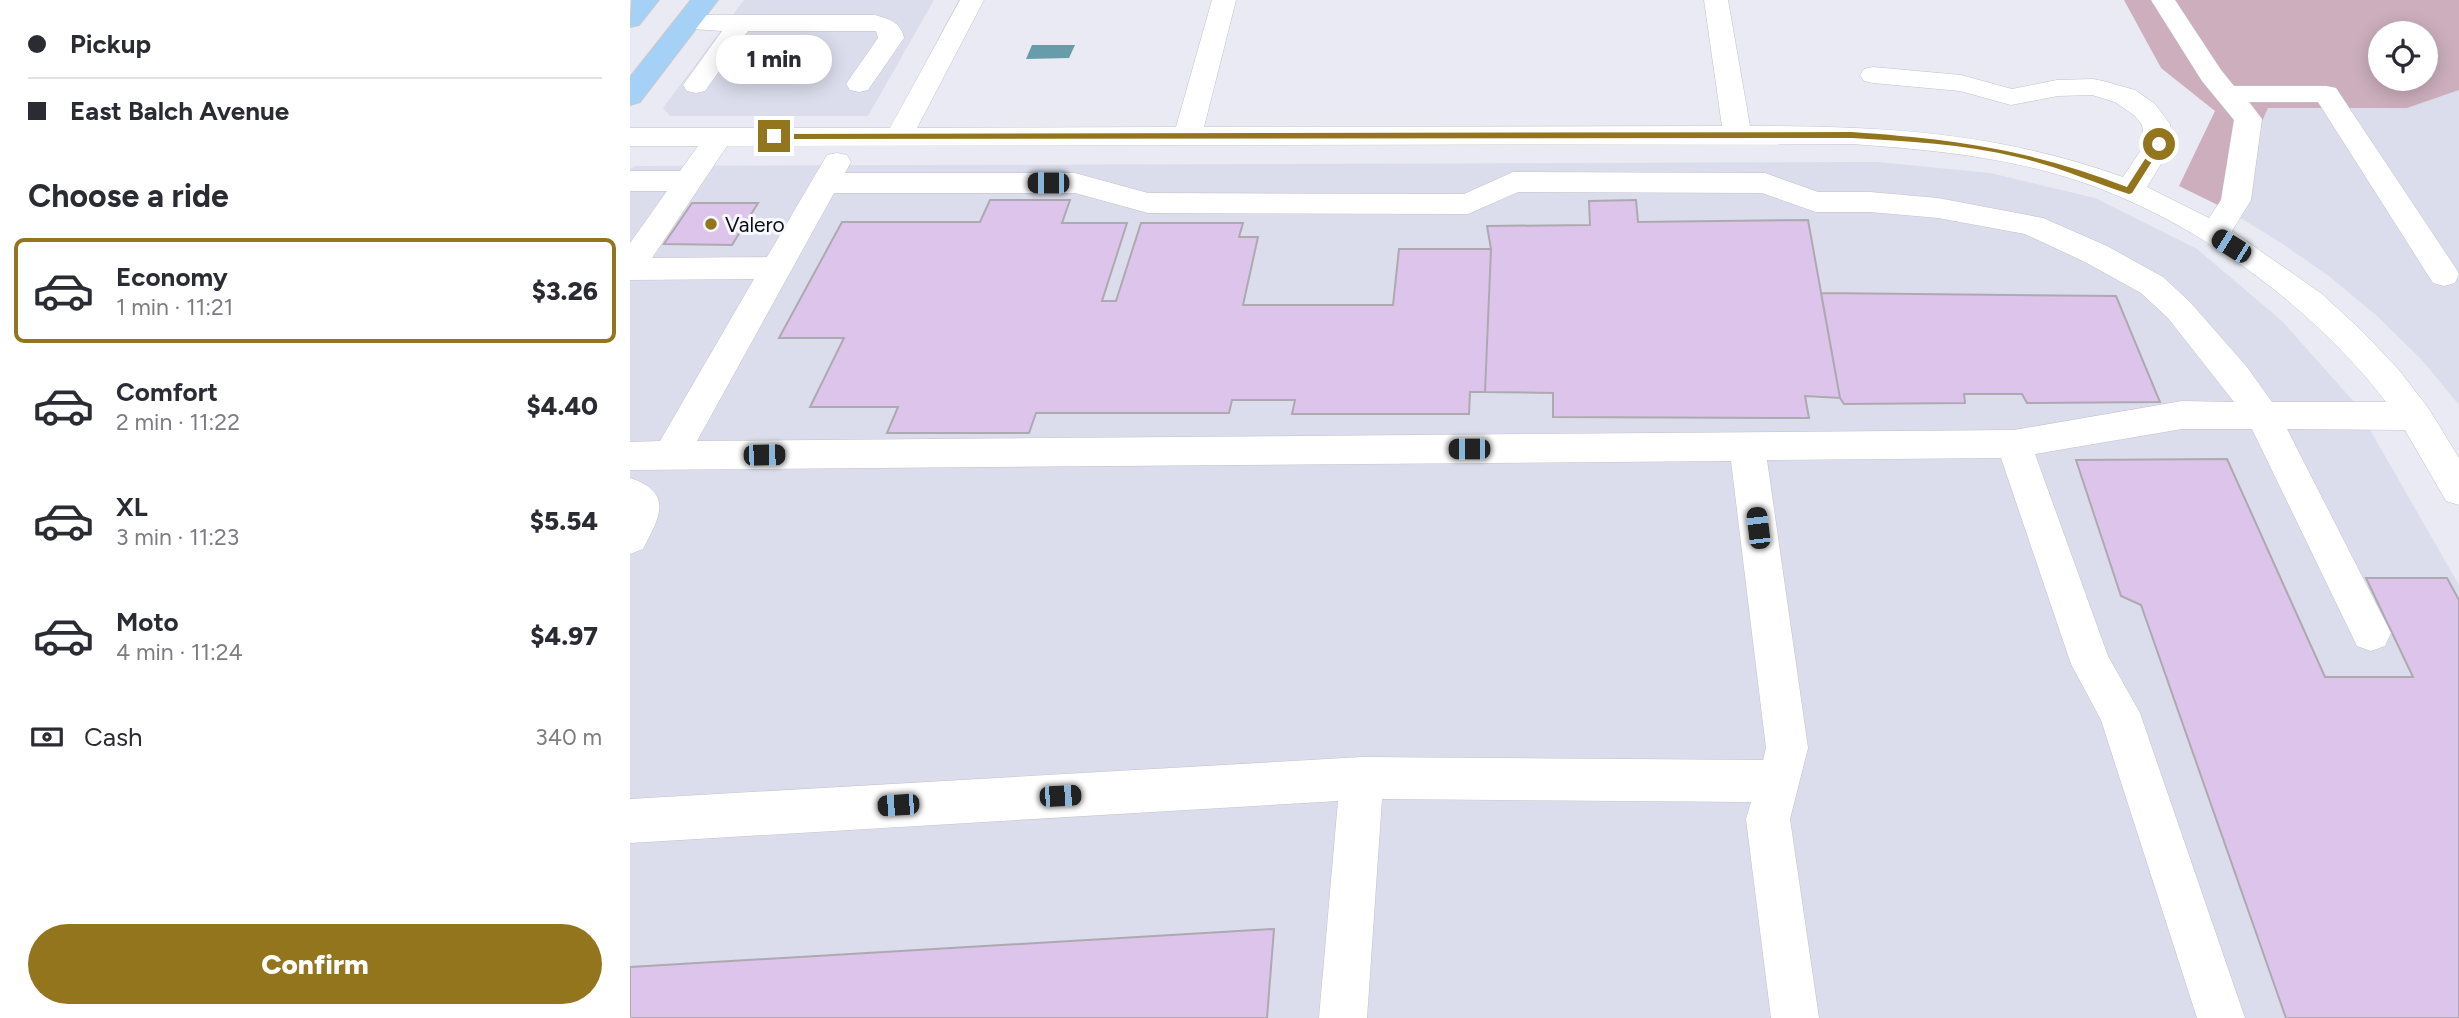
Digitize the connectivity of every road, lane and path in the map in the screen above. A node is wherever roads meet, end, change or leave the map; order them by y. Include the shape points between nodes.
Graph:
1 (646, 0) edge
2 (705, 0) edge
3 (972, 0) edge
4 (1224, 0) edge
5 (1716, 0) edge
6 (2163, 0) edge
7 (680, 12) edge
8 (630, 19) edge
9 (741, 23) junction
10 (630, 55) edge
11 (1873, 75) dead end
12 (859, 84) dead end
13 (696, 85) dead end
14 (2226, 94) junction
15 (630, 96) edge
16 (1188, 135) junction
17 (1737, 135) junction
18 (851, 136) junction
19 (899, 136) junction
20 (630, 137) edge
21 (719, 137) junction
22 (630, 181) edge
23 (688, 181) junction
24 (825, 183) junction
25 (2129, 191) junction
26 (2214, 235) junction
27 (630, 268) edge
28 (776, 268) junction
29 (2444, 275) dead end
30 (2262, 415) junction
31 (2413, 416) junction
32 (2014, 444) junction
33 (1747, 446) junction
34 (630, 456) edge
35 (670, 456) junction
36 (2458, 487) edge
37 (630, 493) edge
38 (630, 538) edge
39 (2371, 633) dead end
40 (1362, 778) junction
41 (1776, 781) junction
42 (630, 821) edge
43 (1343, 1018) edge
44 (1795, 1018) edge
45 (2221, 1018) edge

1 - 8 main road
2 - 7 main road
3 - 19 street
4 - 16 street
5 - 17 street
6 - 14 street
7 - 9 street
7 - 10 main road
7 - 15 main road
9 - 12 street via 885,26 891,38
9 - 13 street
11 - 25 street via 1961,83 2011,97 2093,87 2125,96 2146,110 2156,124 2159,144
14 - 26 street via 2248,119 2236,200
14 - 29 street via 2326,94
16 - 17 street
16 - 19 street
17 - 25 street via 1939,141 2018,154
18 - 19 street
18 - 21 street
18 - 24 street
20 - 21 street
21 - 23 street
22 - 23 street
23 - 27 street
24 - 28 street
24 - 30 street via 1076,183 1148,203 1468,204 1513,183 1765,183 1816,202 1938,208 2032,225 2152,285 2207,342
25 - 26 street
26 - 31 street via 2267,268 2318,309 2388,380
27 - 28 street
28 - 35 street
30 - 31 street
30 - 32 street via 2182,415
30 - 39 street
31 - 36 street
32 - 33 street
32 - 45 street via 2091,664 2119,713
33 - 35 street
33 - 41 street via 1787,748
34 - 35 street
37 - 38 street via 643,507
40 - 41 street
40 - 42 street
40 - 43 street
41 - 44 street via 1768,819

